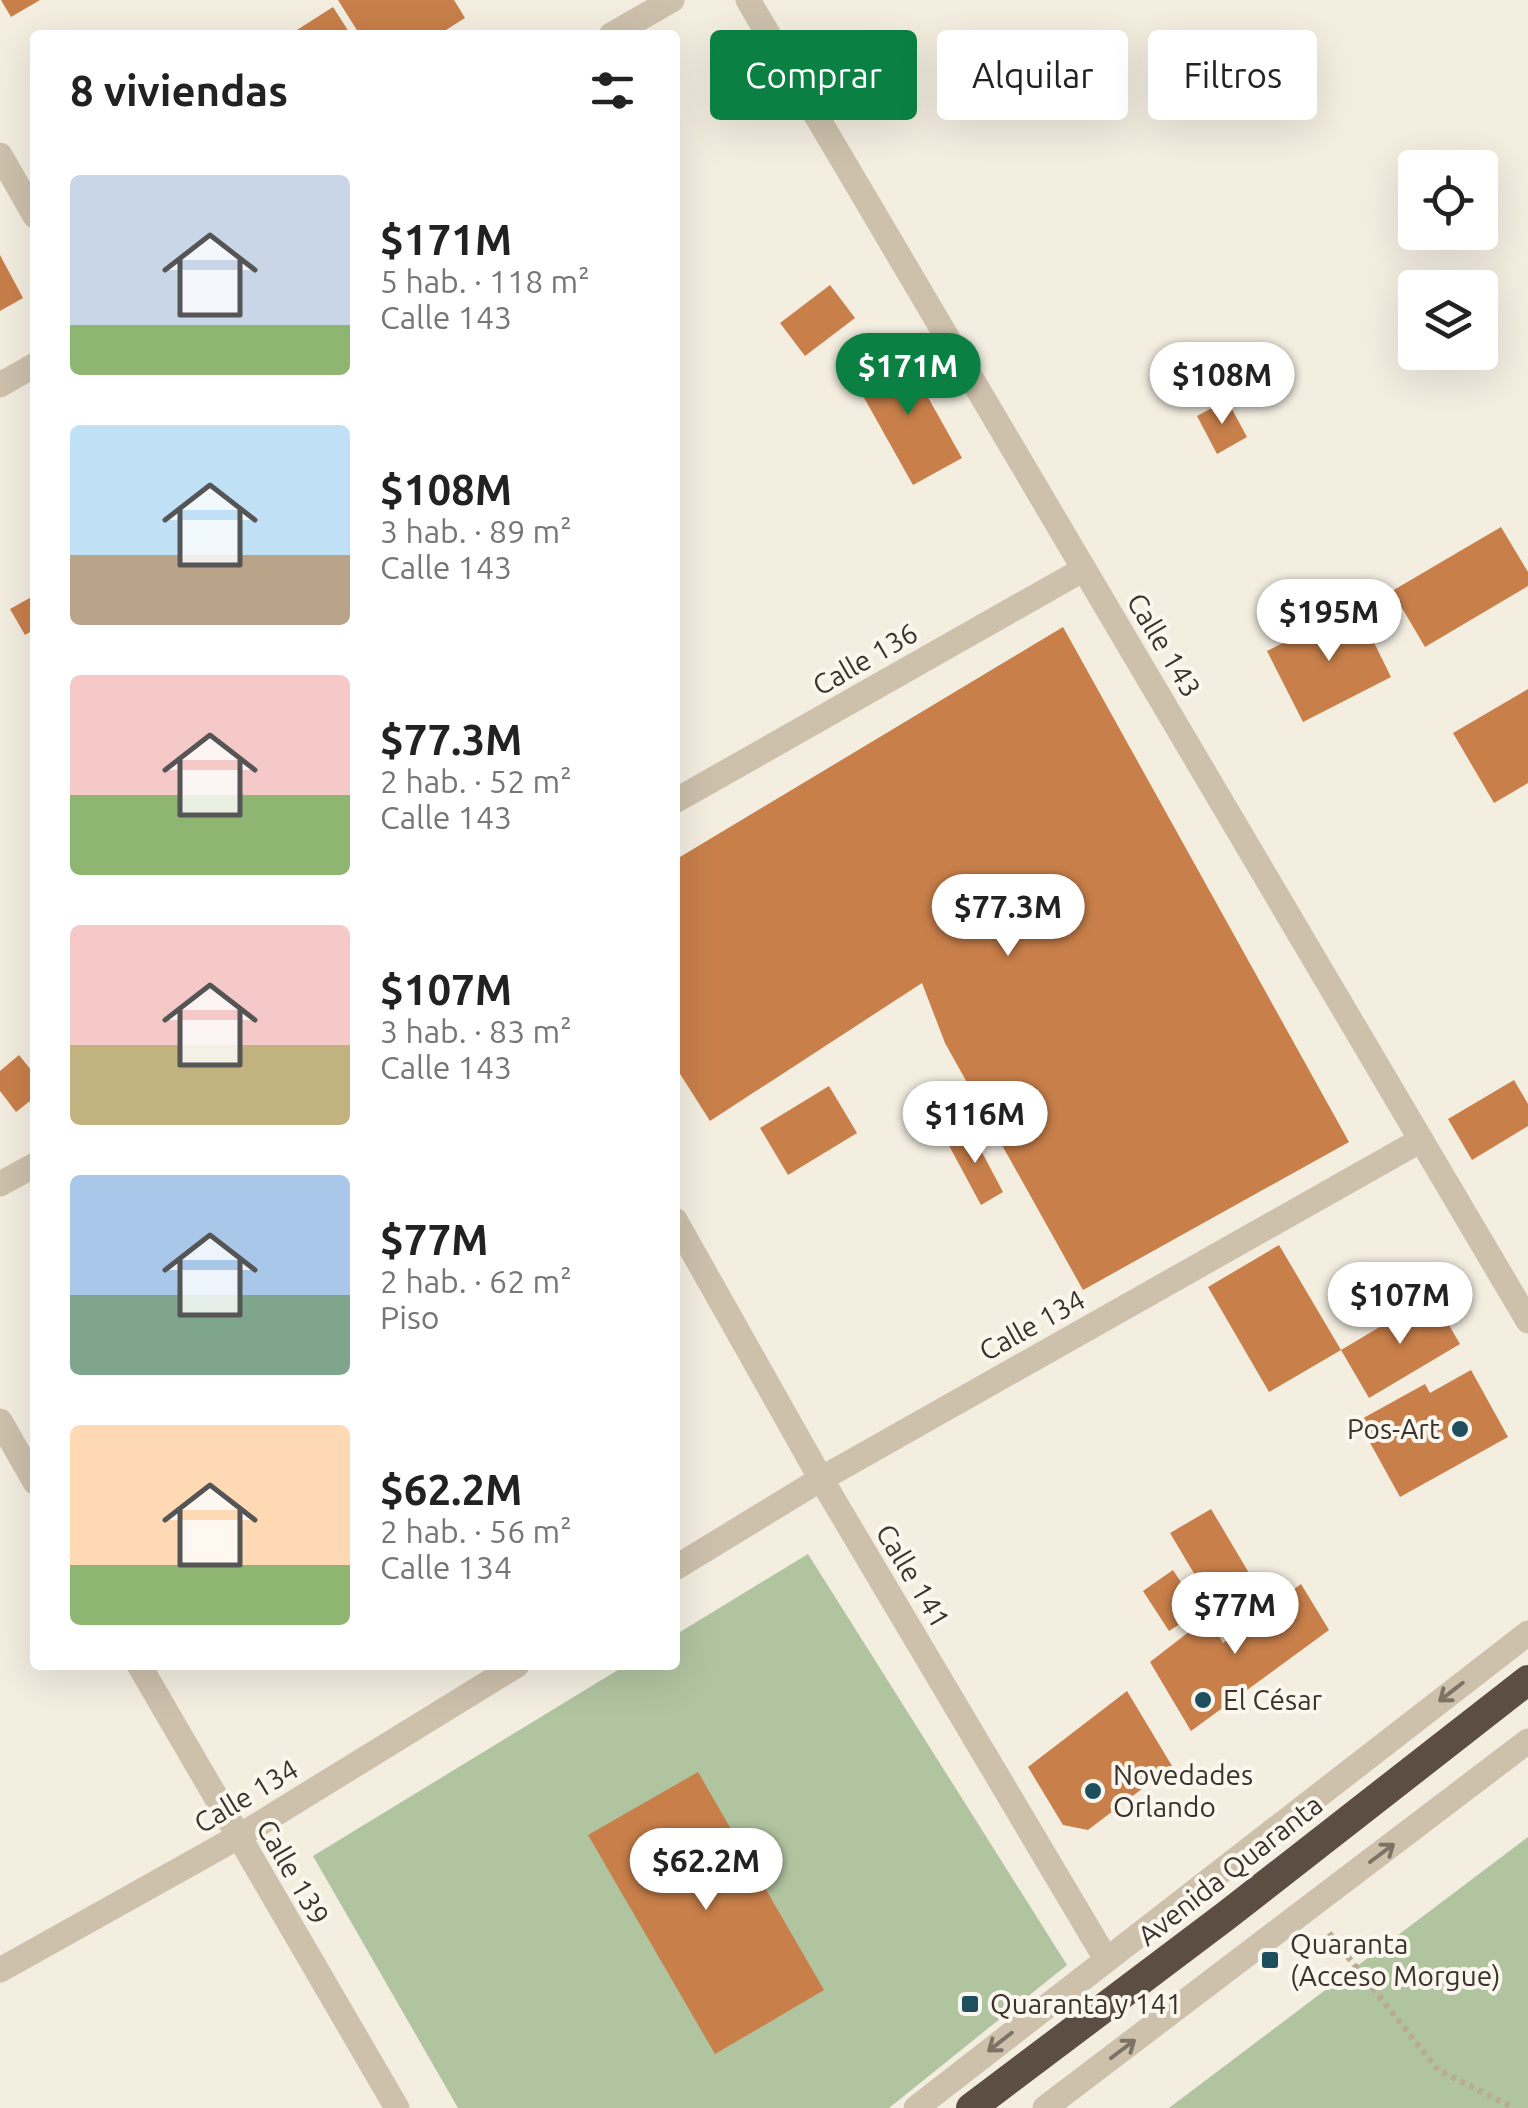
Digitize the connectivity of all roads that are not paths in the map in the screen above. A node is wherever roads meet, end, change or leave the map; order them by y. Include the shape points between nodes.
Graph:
1 (672, 0) edge
2 (748, 0) edge
3 (636, 9) edge
4 (615, 30) edge
5 (0, 154) edge
6 (30, 207) edge
7 (30, 369) edge
8 (0, 386) edge
9 (1084, 568) junction
10 (680, 798) edge
11 (1421, 1140) junction
12 (30, 1167) edge
13 (0, 1184) edge
14 (680, 1229) edge
15 (1528, 1321) edge
16 (0, 1421) edge
17 (30, 1473) edge
18 (821, 1479) junction
19 (680, 1565) edge
20 (1528, 1632) edge
21 (143, 1670) edge
22 (510, 1670) edge
23 (1528, 1680) edge
24 (1528, 1742) edge
25 (238, 1837) junction
26 (1257, 1842) junction
27 (1280, 1872) junction
28 (1106, 1959) junction
29 (0, 1970) edge
30 (396, 2108) edge
31 (916, 2108) edge
32 (970, 2108) edge
33 (1045, 2108) edge

1 - 3 street
2 - 9 street, Calle 143
3 - 4 street
5 - 6 street
7 - 8 street
9 - 10 street, Calle 136
9 - 11 street, Calle 143
11 - 15 street, Calle 143
11 - 18 street, Calle 134
12 - 13 street
14 - 18 street, Calle 141
16 - 17 street
18 - 19 street, Calle 134
18 - 28 street, Calle 141
20 -> 26 street
21 - 25 street, Calle 139
22 - 25 street, Calle 134
23 - 27 highway, Avenida Quaranta
33 -> 24 street
25 - 29 street, Calle 134
25 - 30 street, Calle 139
26 - 27 street
26 - 28 street
27 - 32 highway, Avenida Quaranta
28 -> 31 street

